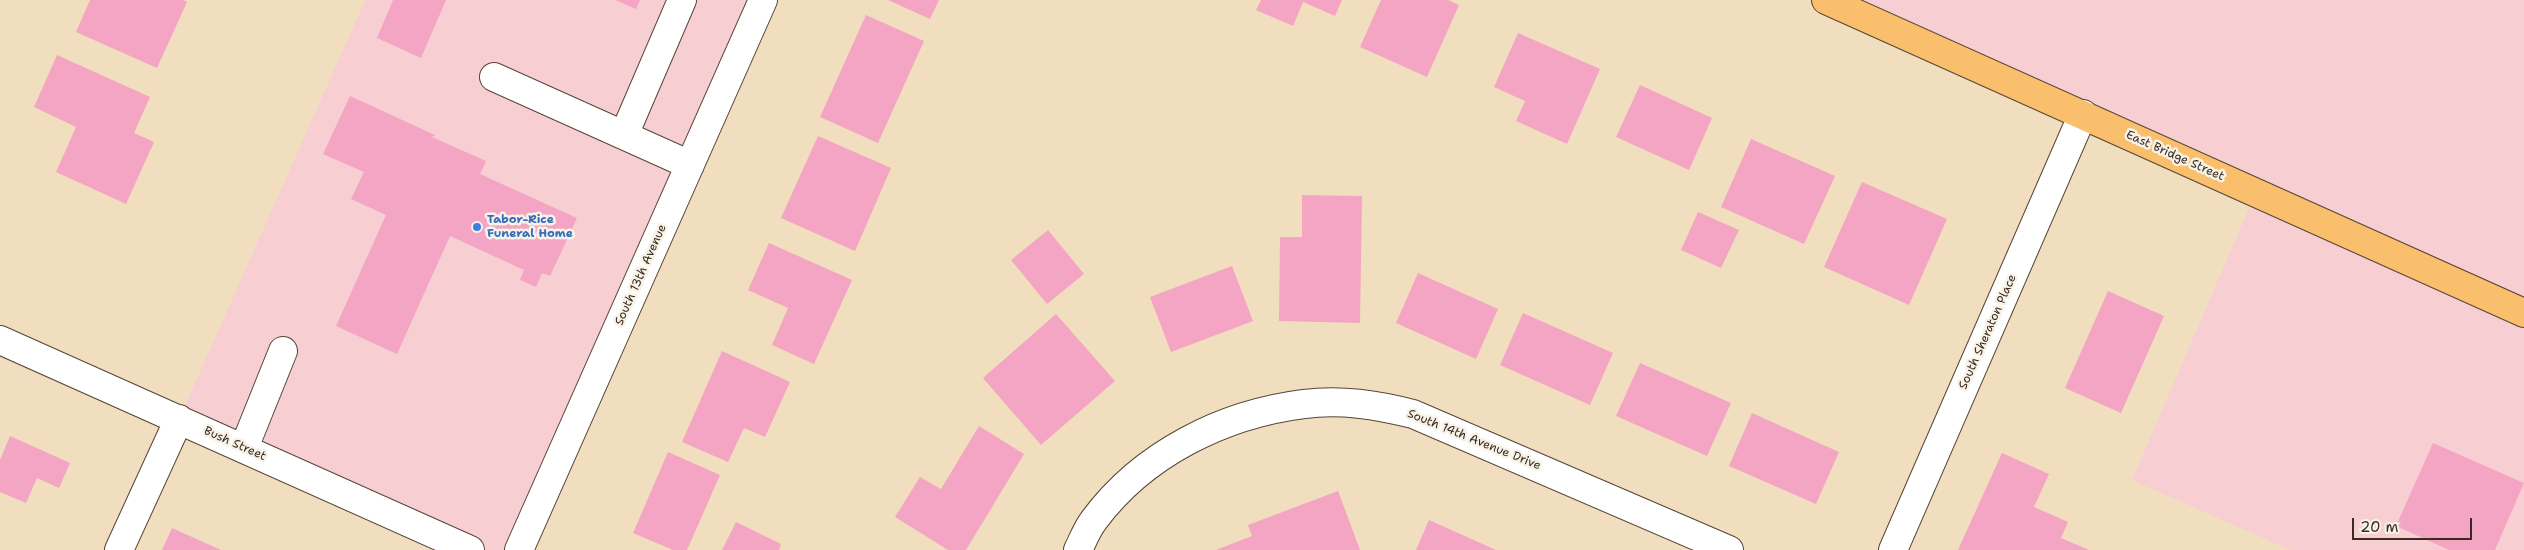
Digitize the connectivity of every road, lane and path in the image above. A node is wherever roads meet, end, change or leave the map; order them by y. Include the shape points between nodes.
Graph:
1 (682, 0) edge
2 (763, 0) edge
3 (1826, 0) edge
4 (494, 77) dead end
5 (2083, 114) junction
6 (624, 135) junction
7 (690, 165) junction
8 (2524, 313) edge
9 (0, 340) edge
10 (284, 351) dead end
11 (179, 419) junction
12 (244, 448) junction
13 (120, 550) edge
14 (470, 550) edge
15 (519, 550) edge
16 (1078, 550) edge
17 (1729, 550) edge
18 (1893, 550) edge

1 - 6 street
2 - 7 street, South 13th Avenue
3 - 5 main road, East Bridge Street
4 - 6 street
5 - 8 main road, East Bridge Street
5 - 18 street, South Sheraton Place
6 - 7 street
7 - 15 street, South 13th Avenue
9 - 11 street, Bush Street
10 - 12 street
11 - 12 street, Bush Street
11 - 13 street
12 - 14 street, Bush Street
16 - 17 street, South 14th Avenue Drive via 1093,522 1117,492 1185,441 1262,412 1338,402 1377,405 1413,414

